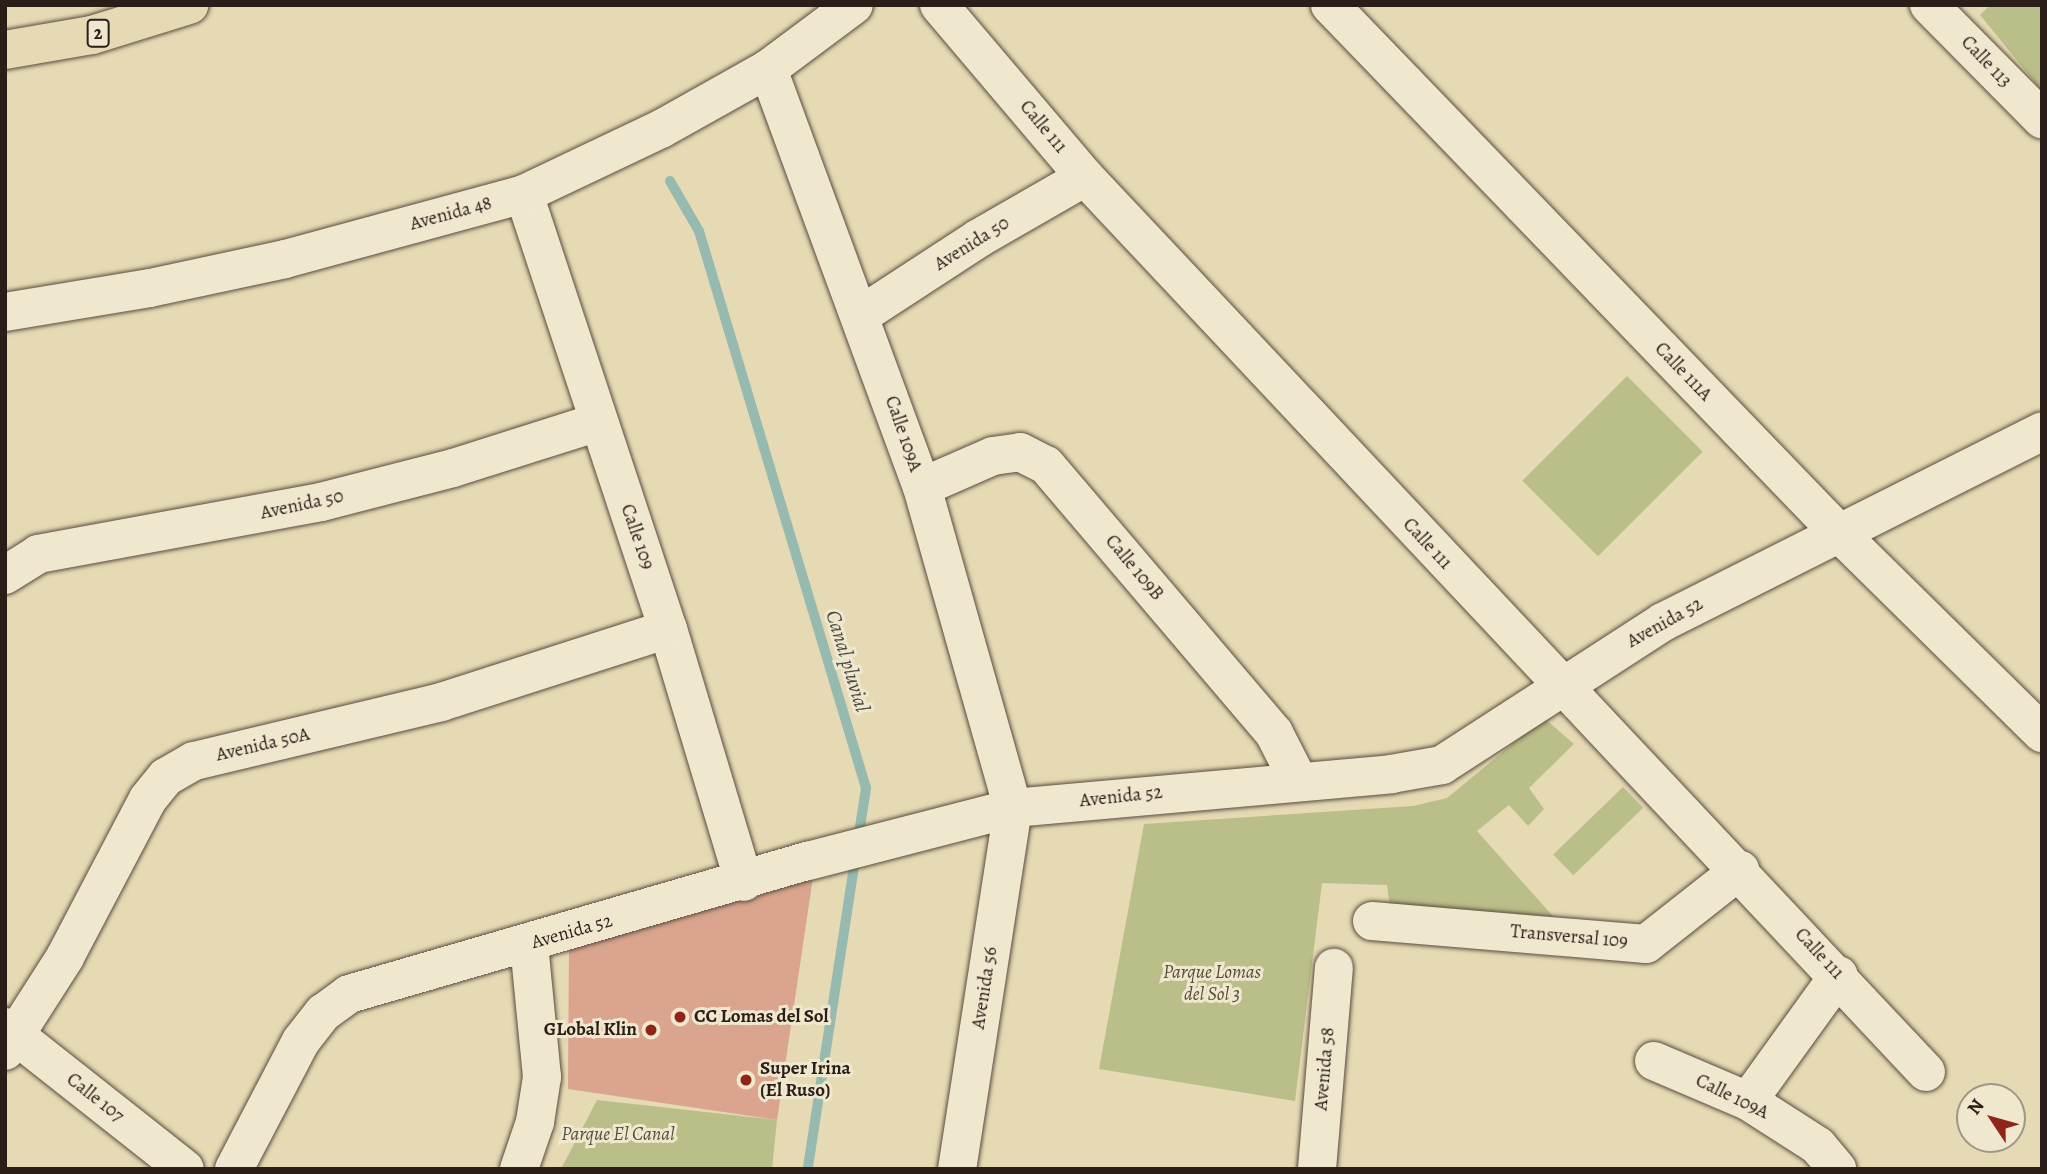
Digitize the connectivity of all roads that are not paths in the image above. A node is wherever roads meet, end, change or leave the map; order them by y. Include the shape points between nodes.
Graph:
1 (189, 5) edge
2 (854, 5) edge
3 (939, 5) edge
4 (1330, 5) edge
5 (1949, 12) edge
6 (5, 50) edge
7 (768, 69) junction
8 (2042, 119) edge
9 (1085, 177) junction
10 (524, 194) junction
11 (5, 312) edge
12 (861, 315) junction
13 (598, 422) junction
14 (2042, 432) edge
15 (922, 487) junction
16 (1837, 531) junction
17 (5, 575) edge
18 (668, 629) junction
19 (1562, 690) junction
20 (2042, 733) edge
21 (1298, 780) junction
22 (1013, 808) junction
23 (1740, 870) junction
24 (744, 882) junction
25 (1372, 921) dead end
26 (529, 944) junction
27 (1334, 968) dead end
28 (1839, 975) junction
29 (9, 1039) edge
30 (1654, 1061) dead end
31 (1926, 1072) dead end
32 (1748, 1101) junction
33 (185, 1169) edge
34 (233, 1169) edge
35 (519, 1169) edge
36 (957, 1169) edge
37 (1317, 1169) edge
38 (1837, 1169) edge

1 - 6 highway, 2 via 92,35
2 - 7 street, Avenida 48
3 - 9 street, Calle 111
4 - 16 street, Calle 111A
5 - 8 street, Calle 113
7 - 10 street, Avenida 48 via 661,129
7 - 12 street, Calle 109A
9 - 12 street, Avenida 50 via 979,238
9 - 19 street, Calle 111
10 - 11 street, Avenida 48 via 285,259
10 - 13 street, Calle 109
12 - 15 street, Calle 109A
13 - 17 street, Avenida 50 via 453,468 321,502 38,554
13 - 18 street, Calle 109
14 - 16 street, Avenida 52
15 - 21 street, Calle 109B via 993,456 1020,452 1046,465 1274,733
15 - 22 street, Calle 109A
16 - 19 street, Avenida 52 via 1663,622
16 - 20 street, Calle 111A
18 - 24 street, Calle 109
18 - 29 street, Avenida 50A via 441,702 194,761 166,777 148,799
19 - 21 street, Avenida 52 via 1442,765 1391,774
19 - 23 street, Calle 111
21 - 22 street, Avenida 52
22 - 24 street, Avenida 52 via 808,860
22 - 36 street, Avenida 56
23 - 25 street, Transversal 109 via 1646,944
23 - 28 street, Calle 111
24 - 26 street, Avenida 52
26 - 34 street, Avenida 52 via 349,994 323,1013 302,1041
26 - 35 street via 542,1077 535,1122
27 - 37 street, Avenida 58
28 - 31 street, Calle 111
28 - 32 street
29 - 33 street, Calle 107
30 - 32 street, Calle 109A
32 - 38 street, Calle 109A via 1818,1146

